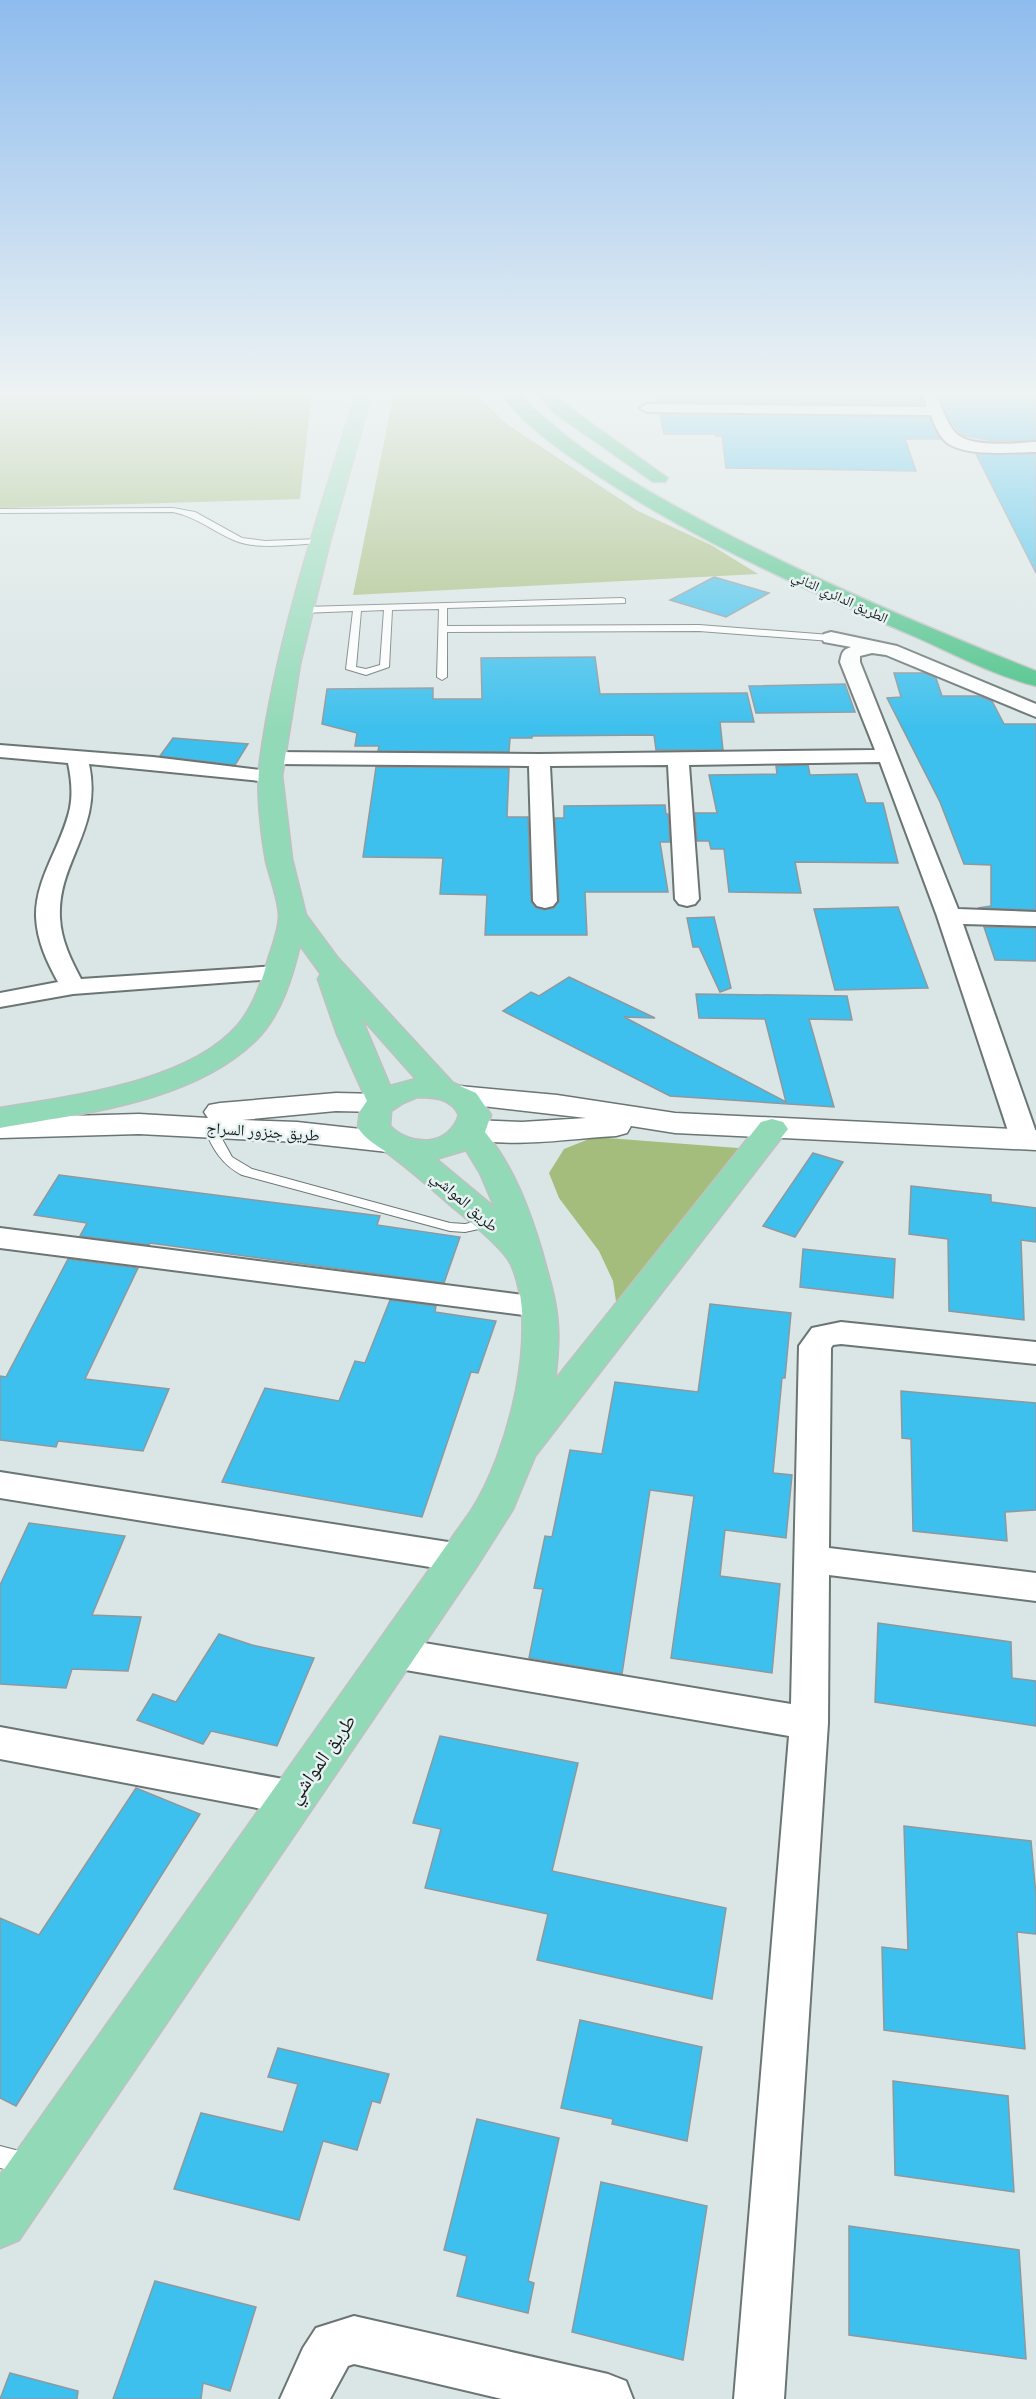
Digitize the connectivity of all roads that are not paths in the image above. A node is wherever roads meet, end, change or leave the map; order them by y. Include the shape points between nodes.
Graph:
1 (331, 505) edge
2 (663, 505) edge
3 (0, 511) edge
4 (320, 542) junction
5 (810, 562) dead end
6 (852, 581) dead end
7 (883, 595) dead end
8 (622, 601) dead end
9 (443, 606) junction
10 (388, 608) junction
11 (303, 610) junction
12 (357, 610) junction
13 (443, 629) junction
14 (831, 638) junction
15 (986, 638) dead end
16 (890, 650) junction
17 (850, 662) junction
18 (442, 677) dead end
19 (1036, 678) edge
20 (1036, 711) edge
21 (0, 751) edge
22 (888, 756) junction
23 (77, 758) junction
24 (678, 759) junction
25 (539, 760) junction
26 (271, 767) junction
27 (687, 898) dead end
28 (545, 901) dead end
29 (293, 916) junction
30 (949, 916) junction
31 (1036, 918) edge
32 (327, 963) junction
33 (278, 973) junction
34 (73, 987) junction
35 (0, 1000) edge
36 (450, 1092) junction
37 (381, 1102) junction
38 (0, 1118) edge
39 (675, 1123) junction
40 (139, 1124) junction
41 (0, 1128) edge
42 (210, 1128) junction
43 (772, 1129) junction
44 (470, 1131) junction
45 (1030, 1140) edge
46 (394, 1144) junction
47 (492, 1222) junction
48 (0, 1238) edge
49 (526, 1258) junction
50 (539, 1307) junction
51 (1036, 1353) edge
52 (518, 1454) junction
53 (0, 1485) edge
54 (461, 1558) junction
55 (811, 1559) junction
56 (1036, 1587) edge
57 (394, 1653) junction
58 (809, 1723) junction
59 (0, 1743) edge
60 (294, 1798) junction
61 (19, 2161) edge
62 (0, 2221) edge
63 (305, 2399) edge
64 (608, 2399) edge
65 (759, 2399) edge

1 - 4 main road
2 - 19 highway, الطريق الدائري الثاني via 786,572 920,634
3 - 4 lane via 172,510 192,514 240,540
4 - 11 main road
5 - 6 highway, الطريق الدائري الثاني
7 - 15 highway, الطريق الدائري الثاني
8 - 9 lane
9 - 10 lane
9 - 13 lane
10 - 12 lane
10 - 12 lane via 384,668 366,672 351,669
11 - 12 lane
11 - 26 main road
13 - 14 lane via 699,628
13 - 18 lane
14 - 16 street
14 - 17 street
16 - 17 street via 856,650 851,653
16 - 20 street
17 - 22 street
21 - 23 street
22 - 24 street
22 - 30 street
23 - 26 street
23 - 34 street via 83,784 81,808 54,880 48,910 54,951
24 - 25 street
24 - 27 street
25 - 26 street
25 - 28 street
26 - 29 main road via 279,859
29 - 32 main road
29 - 33 main road
30 - 31 street
30 - 45 street
32 - 36 main road
32 - 37 main road
33 - 34 street
33 - 38 main road via 267,1004 252,1024 226,1049 186,1073 132,1093
34 - 35 street
36 - 37 main road via 409,1089
36 - 39 street
36 - 44 main road via 472,1107 475,1115
37 - 40 street, طريق جنزور السراج via 285,1105
37 - 46 main road via 375,1111 374,1128
39 - 43 street
39 - 44 street via 522,1132
40 - 41 street, طريق جنزور السراج
40 - 42 street, طريق جنزور السراج
42 - 46 street, طريق جنزور السراج via 297,1132
42 - 47 lane via 230,1164 247,1172 450,1227
43 - 45 street
43 - 52 main road
44 - 46 main road via 461,1140 439,1148 425,1150
44 - 49 main road, طريق المواشي via 504,1185
46 - 47 main road, طريق المواشي
47 - 49 main road, طريق المواشي
48 - 50 street
49 - 50 main road, طريق المواشي
50 - 52 main road, طريق المواشي via 541,1343 536,1383
51 - 55 street via 841,1333 823,1336 815,1346
52 - 54 main road, طريق المواشي via 493,1509
53 - 54 street
54 - 57 main road, طريق المواشي
55 - 56 street
55 - 58 street
57 - 58 street
57 - 60 main road, طريق المواشي
58 - 65 street
59 - 60 street
60 - 61 main road, طريق المواشي
61 - 62 main road, طريق المواشي
63 - 64 street via 333,2345 354,2340

